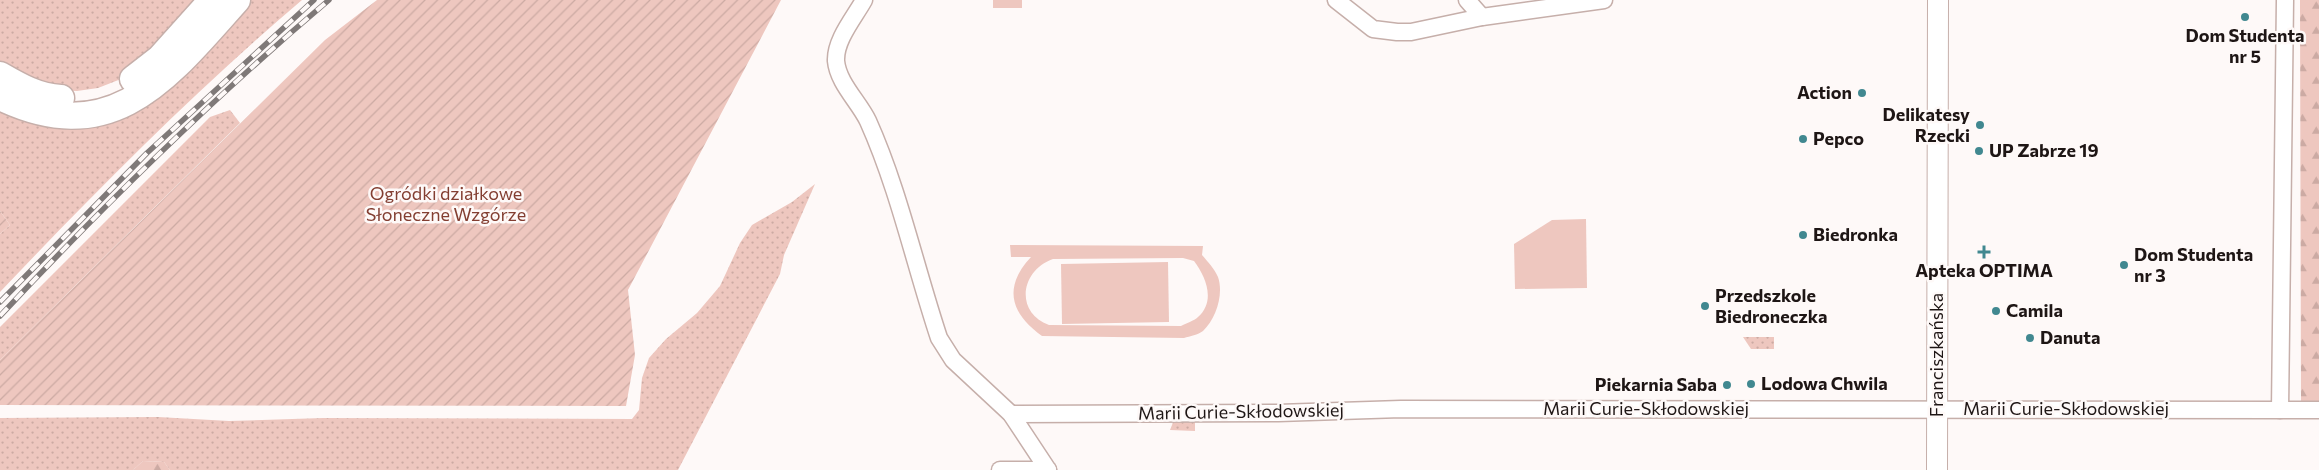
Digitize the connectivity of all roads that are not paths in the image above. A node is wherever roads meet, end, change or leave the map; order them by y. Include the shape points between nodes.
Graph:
1 (212, 0) edge
2 (237, 0) edge
3 (864, 0) edge
4 (1336, 0) edge
5 (1467, 0) edge
6 (1604, 0) edge
7 (1938, 0) edge
8 (2285, 0) edge
9 (1482, 17) junction
10 (0, 75) edge
11 (0, 97) edge
12 (1937, 409) junction
13 (2280, 410) junction
14 (2319, 410) edge
15 (1011, 414) junction
16 (1000, 470) edge
17 (1048, 470) edge
18 (1937, 470) edge

1 - 10 main road via 154,63 124,85 105,93 58,98 36,93
2 - 11 main road via 174,70 130,102 109,110 64,116 38,112
3 - 15 street via 842,38 836,58 841,77 867,118 882,154 944,348
4 - 9 street via 1372,29 1397,32
5 - 9 street
6 - 9 street
7 - 12 street, Franciszkańska
8 - 13 street
12 - 13 street, Marii Curie-Skłodowskiej
12 - 15 street, Marii Curie-Skłodowskiej via 1401,409
12 - 18 street, Franciszkańska
13 - 14 street, Marii Curie-Skłodowskiej
15 - 17 street
16 - 17 street

